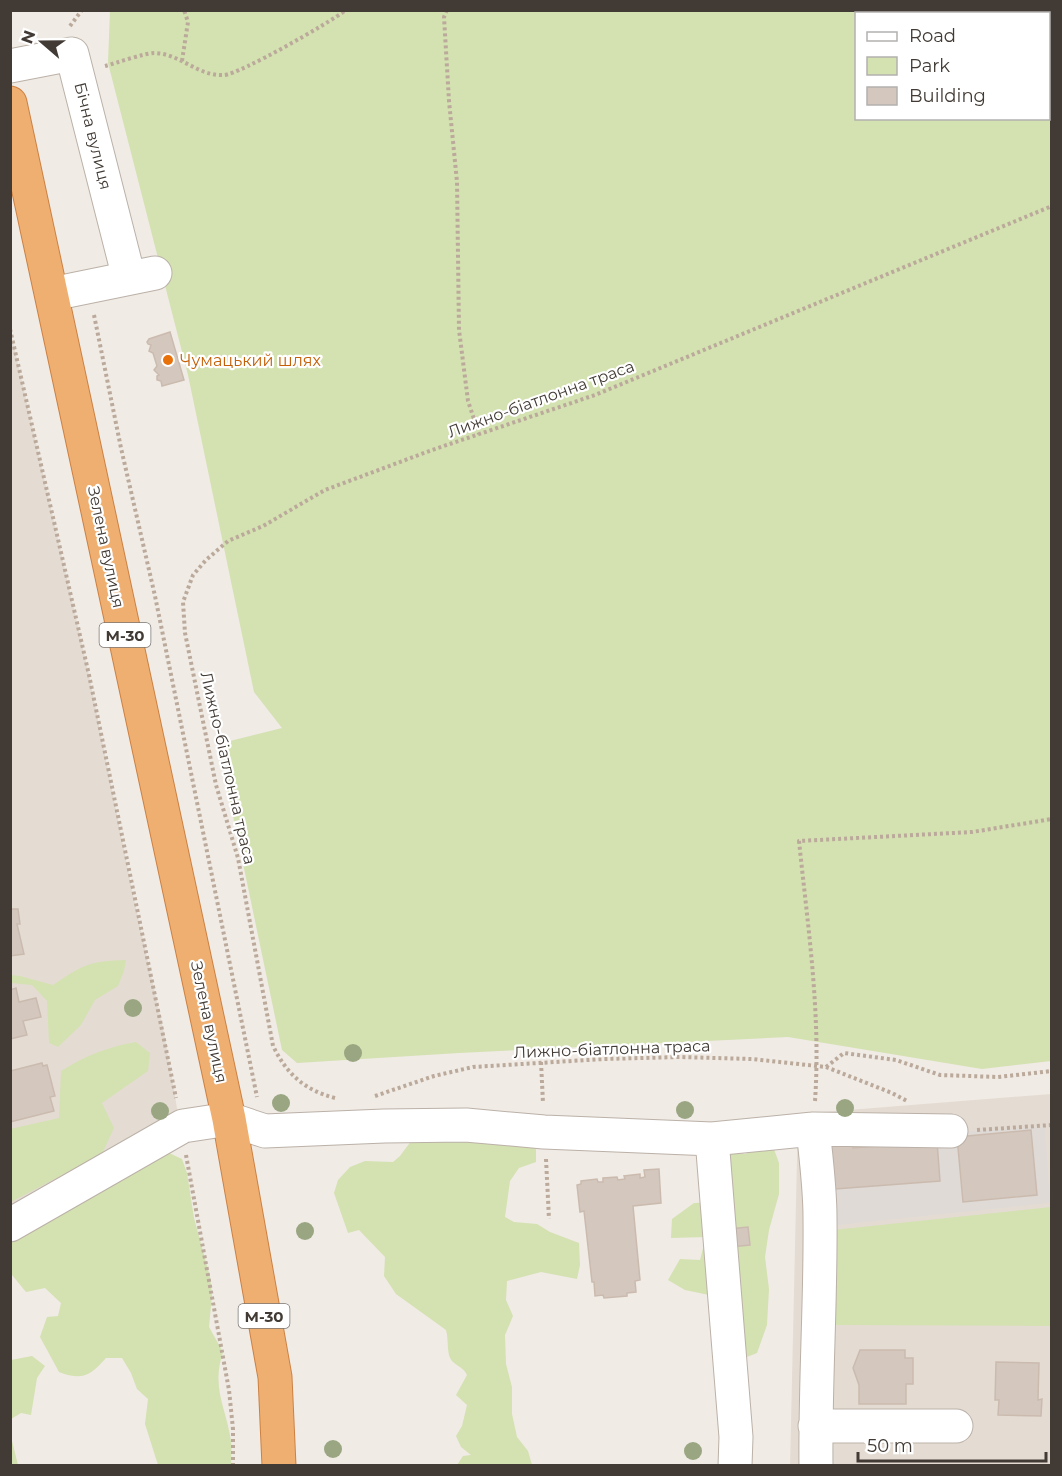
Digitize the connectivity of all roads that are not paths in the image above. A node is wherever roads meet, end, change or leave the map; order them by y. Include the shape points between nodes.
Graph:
1 (10, 66) edge
2 (11, 108) edge
3 (52, 294) junction
4 (229, 1119) junction
5 (813, 1130) junction
6 (951, 1131) road end
7 (712, 1139) junction
8 (10, 1225) edge
9 (815, 1426) junction
10 (956, 1426) dead end
11 (279, 1466) edge
12 (735, 1466) edge
13 (816, 1466) edge

1 - 3 street, Бічна вулиця via 72,54 142,276
2 - 3 highway, Зелена вулиця / М-30
3 - 4 highway, Зелена вулиця / М-30
4 - 7 street via 265,1131 466,1125
4 - 8 street via 183,1126
4 - 11 highway, Зелена вулиця / М-30 via 275,1377
5 - 6 street
5 - 7 street
5 - 9 street via 820,1234
7 - 12 street via 736,1437
9 - 10 street
9 - 13 street

